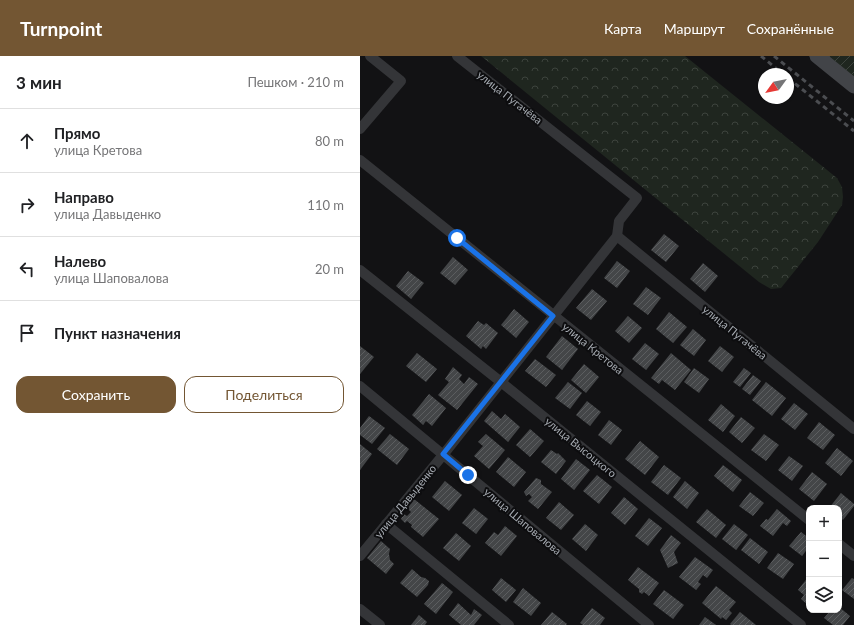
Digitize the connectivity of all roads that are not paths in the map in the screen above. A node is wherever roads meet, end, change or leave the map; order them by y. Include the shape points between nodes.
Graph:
1 (370, 56) edge
2 (458, 56) edge
3 (817, 56) edge
4 (854, 86) edge
5 (360, 128) edge
6 (360, 160) edge
7 (637, 198) joint
8 (617, 236) junction
9 (360, 270) edge
10 (553, 316) junction
11 (501, 382) junction
12 (360, 386) edge
13 (854, 429) edge
14 (443, 454) junction
15 (806, 518) edge
16 (386, 524) junction
17 (842, 546) edge
18 (360, 556) edge
19 (854, 556) edge
20 (360, 609) edge
21 (380, 625) edge
22 (509, 625) edge
23 (649, 625) edge
24 (801, 625) edge

1 - 5 street via 401,81
2 - 7 street, улица Пугачёва
3 - 4 street
6 - 10 street, улица Кретова
7 - 8 street, улица Давыденко via 619,221
8 - 10 street, улица Давыденко
8 - 13 street, улица Пугачёва
9 - 11 street, улица Высоцкого
10 - 11 street, улица Давыденко
10 - 15 street, улица Кретова
11 - 14 street, улица Давыденко
11 - 24 street, улица Высоцкого
12 - 14 street, улица Шаповалова
14 - 16 street, улица Давыденко
14 - 23 street, улица Шаповалова
16 - 18 street, улица Давыденко
16 - 22 street
17 - 19 street
20 - 21 street

